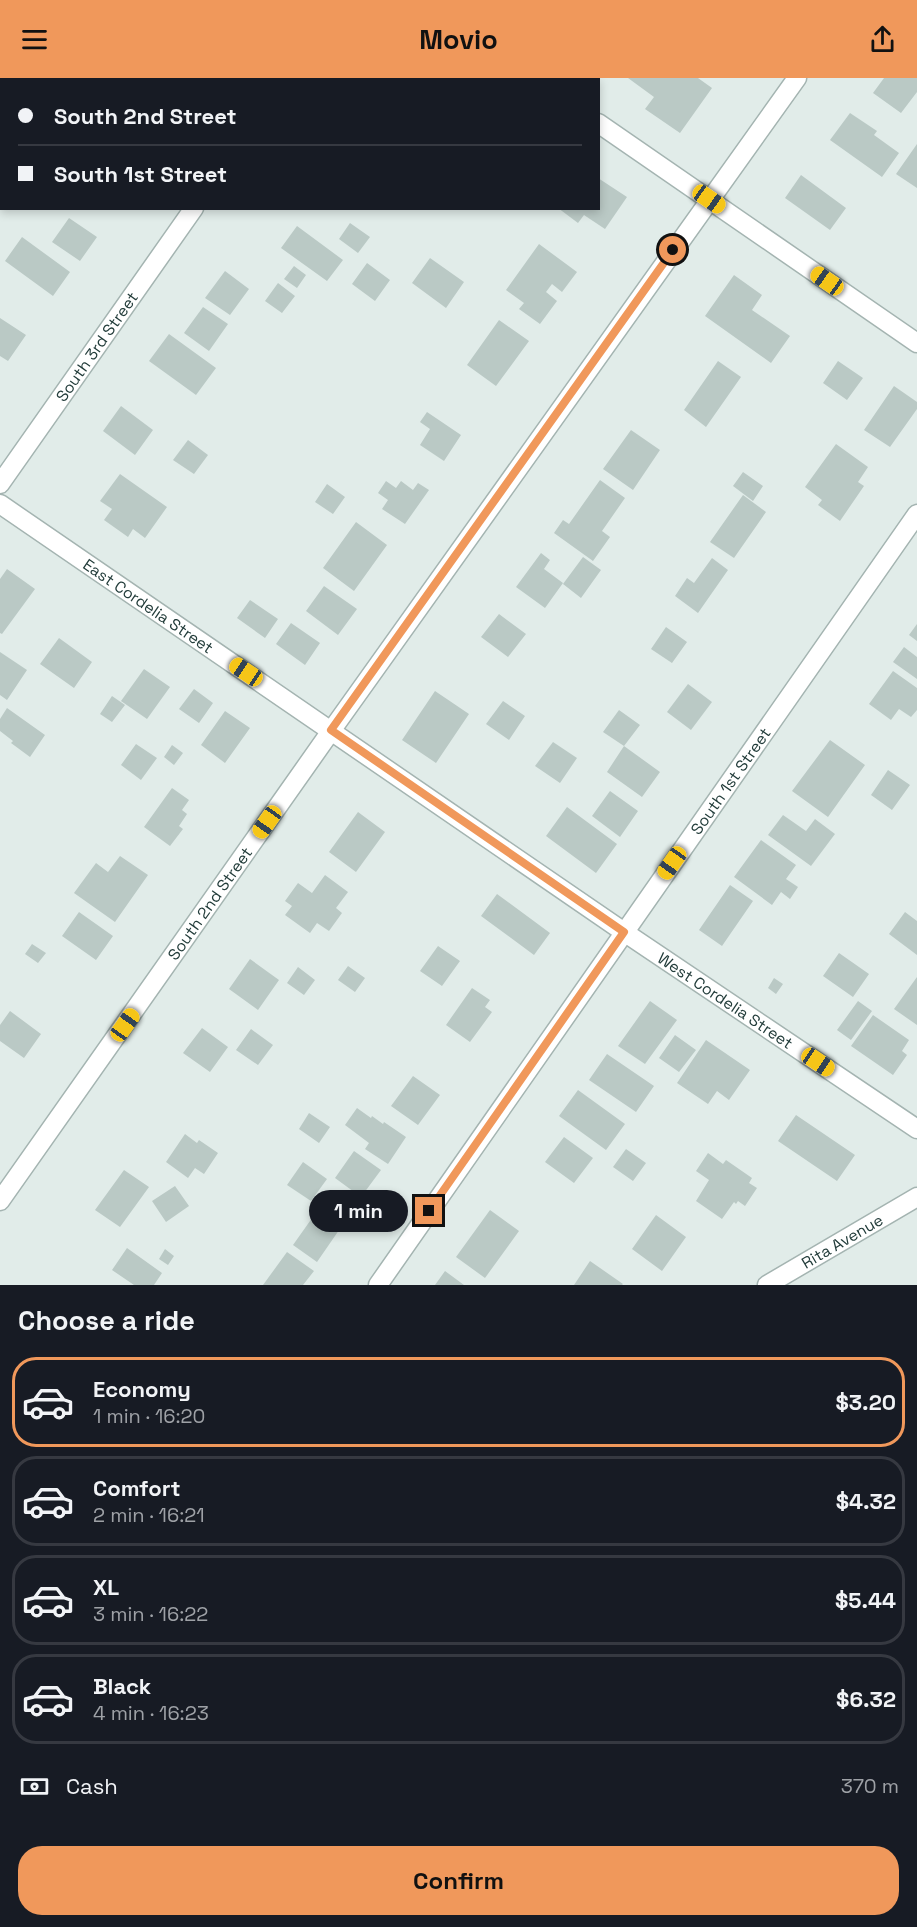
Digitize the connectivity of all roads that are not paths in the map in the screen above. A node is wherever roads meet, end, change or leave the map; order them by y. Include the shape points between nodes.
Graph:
1 (797, 78) edge
2 (600, 124) edge
3 (709, 199) junction
4 (193, 210) edge
5 (917, 343) edge
6 (0, 484) edge
7 (0, 504) edge
8 (917, 514) edge
9 (331, 730) junction
10 (624, 932) junction
11 (916, 1127) edge
12 (917, 1197) edge
13 (0, 1201) edge
14 (378, 1285) edge
15 (767, 1285) edge

1 - 3 street, South 2nd Street
2 - 3 street
3 - 5 street
3 - 9 street, South 2nd Street
4 - 6 street, South 3rd Street
7 - 9 street, East Cordelia Street
8 - 10 street, South 1st Street
9 - 10 street, East Cordelia Street
9 - 13 street, South 2nd Street
10 - 11 street, West Cordelia Street
10 - 14 street, South 1st Street
12 - 15 street, Rita Avenue

